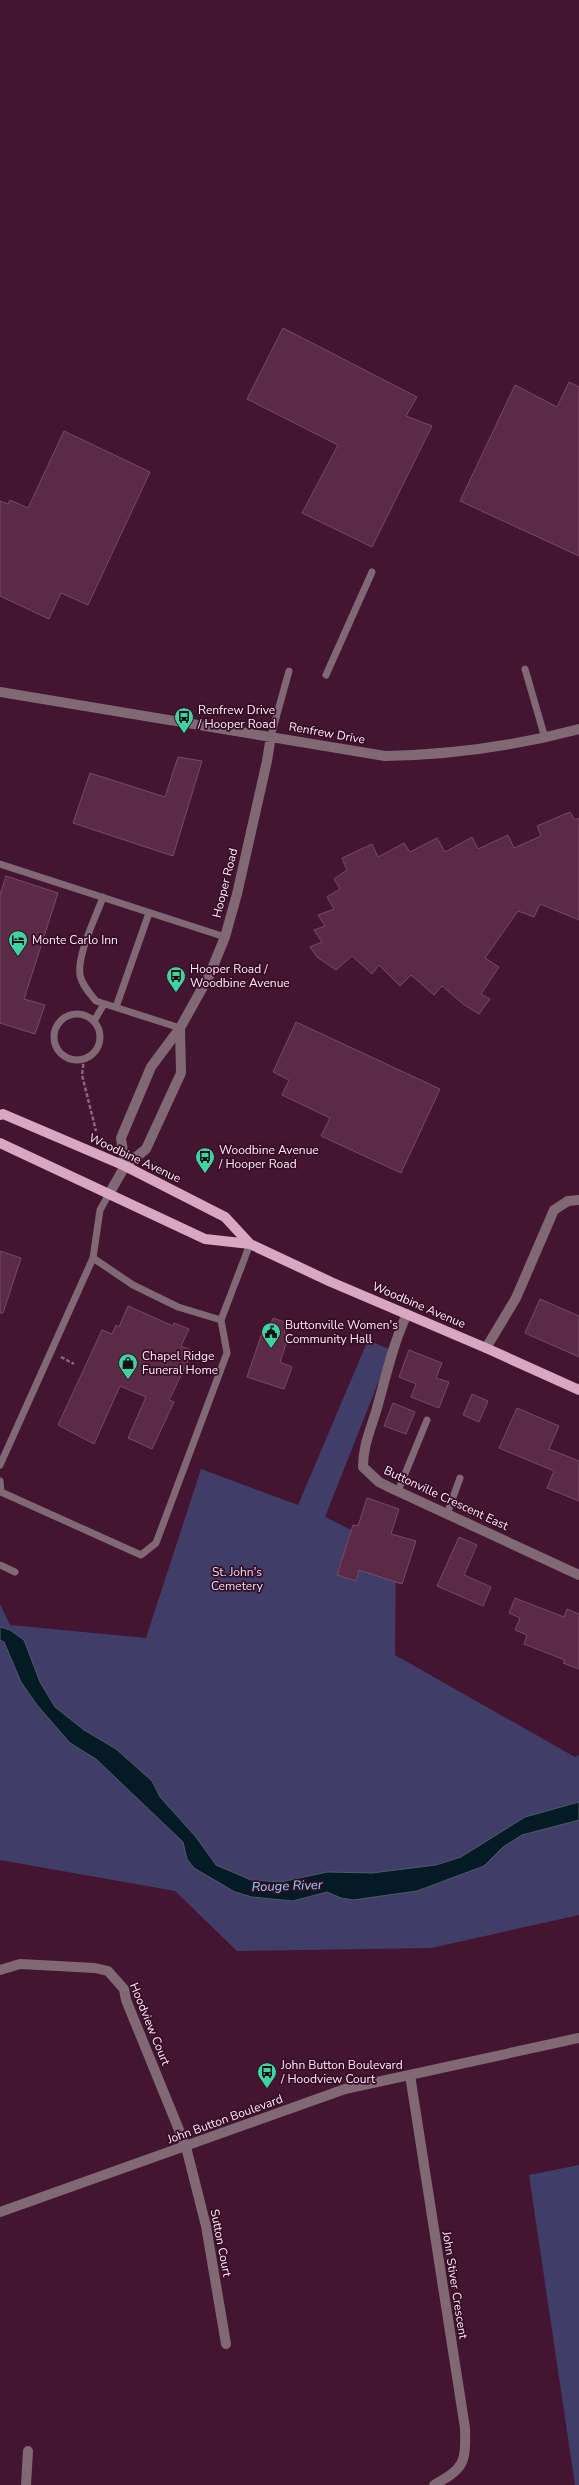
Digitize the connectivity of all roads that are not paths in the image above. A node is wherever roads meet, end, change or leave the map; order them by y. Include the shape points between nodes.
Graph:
1 (372, 572) dead end
2 (525, 669) dead end
3 (289, 671) dead end
4 (326, 675) dead end
5 (0, 692) edge
6 (579, 729) edge
7 (271, 736) junction
8 (545, 738) junction
9 (0, 864) edge
10 (103, 897) junction
11 (149, 912) junction
12 (224, 937) junction
13 (104, 1004) junction
14 (116, 1008) junction
15 (94, 1021) junction
16 (180, 1028) junction
17 (0, 1115) edge
18 (0, 1143) edge
19 (125, 1166) junction
20 (109, 1194) junction
21 (579, 1200) edge
22 (250, 1244) junction
23 (93, 1258) junction
24 (407, 1314) junction
25 (221, 1320) junction
26 (486, 1348) junction
27 (579, 1390) edge
28 (427, 1420) dead end
29 (0, 1464) edge
30 (460, 1478) dead end
31 (0, 1481) edge
32 (398, 1491) junction
33 (447, 1514) junction
34 (0, 1566) edge
35 (15, 1572) dead end
36 (579, 1574) edge
37 (0, 1970) edge
38 (579, 2038) edge
39 (410, 2075) junction
40 (186, 2147) junction
41 (0, 2212) edge
42 (226, 2344) dead end
43 (28, 2452) dead end
44 (26, 2485) edge
45 (434, 2485) edge

1 - 4 lane
2 - 8 lane
3 - 7 lane
5 - 7 street, Renfrew Drive
6 - 8 street, Renfrew Drive
7 - 8 street, Renfrew Drive via 385,756 430,756
7 - 12 street, Hooper Road via 239,887
9 - 10 lane
10 - 11 lane
10 - 13 lane via 82,957 80,975 87,991 96,1001
11 - 12 lane
11 - 14 lane
12 - 16 street, Hooper Road via 209,976
13 - 14 lane
13 - 15 lane
14 - 16 lane
15 - 15 lane via 80,1014 73,1014 60,1022 56,1028 56,1044 59,1050 71,1058 84,1058 92,1054 100,1035
16 - 19 street, Hooper Road via 151,1067 121,1138
16 - 19 street via 181,1073 146,1149
17 - 19 main road, Woodbine Avenue via 3,1114
18 - 20 main road, Woodbine Avenue
19 - 20 street
19 - 22 main road, Woodbine Avenue via 225,1217
20 - 22 main road, Woodbine Avenue via 205,1240
20 - 23 lane via 100,1210
21 - 26 street via 568,1201 554,1210 516,1298
22 - 24 main road, Woodbine Avenue
22 - 25 lane
23 - 25 lane via 133,1284 178,1307
23 - 29 lane
24 - 26 main road, Woodbine Avenue
24 - 32 street, Buttonville Crescent East via 396,1338 363,1454 363,1467 370,1476
25 - 31 lane via 227,1353 156,1544 141,1555 1,1492
26 - 27 main road, Woodbine Avenue
28 - 32 lane
30 - 33 lane
32 - 33 street, Buttonville Crescent East
33 - 36 street, Buttonville Crescent East
34 - 35 lane
37 - 40 street, Hoodview Court via 20,1964 108,1971 124,1989 126,2000
38 - 39 street, John Button Boulevard
39 - 40 street, John Button Boulevard via 345,2089
39 - 45 street, John Stiver Crescent via 466,2445 462,2462 453,2475
40 - 41 street, John Button Boulevard
40 - 42 street, Sutton Court via 206,2226
43 - 44 street

